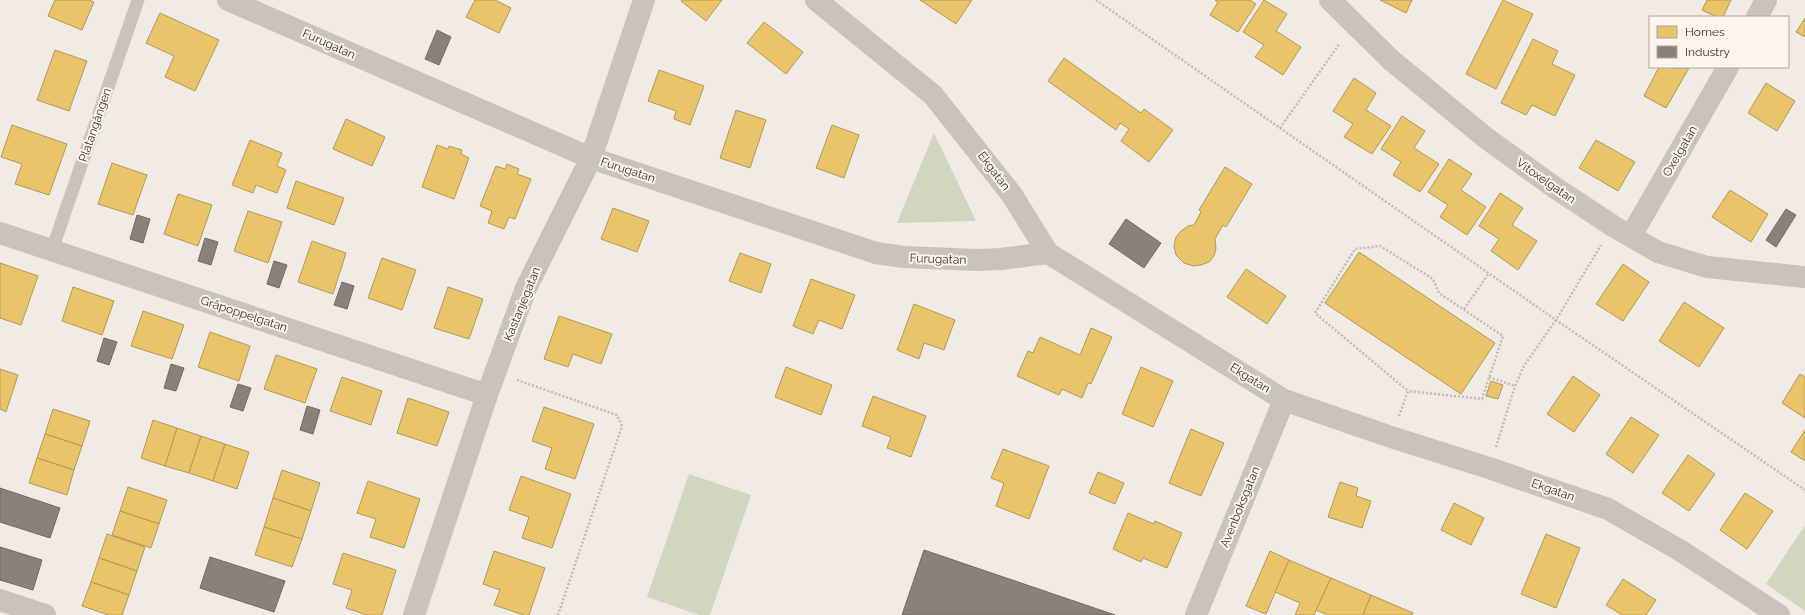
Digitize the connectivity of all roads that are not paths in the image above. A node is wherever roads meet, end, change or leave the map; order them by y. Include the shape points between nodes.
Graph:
1 (138, 0) edge
2 (228, 0) edge
3 (644, 0) edge
4 (816, 0) edge
5 (1330, 0) edge
6 (1766, 0) edge
7 (1758, 16) edge
8 (1727, 68) edge
9 (591, 158) junction
10 (1622, 231) junction
11 (0, 233) edge
12 (52, 250) junction
13 (1048, 253) junction
14 (1805, 277) edge
15 (487, 395) junction
16 (1284, 400) junction
17 (0, 600) edge
18 (45, 615) edge
19 (414, 615) edge
20 (1196, 615) edge
21 (1779, 615) edge

1 - 12 lane, Platangången
2 - 9 street, Furugatan
3 - 9 street, Kastanjegatan
4 - 13 street, Ekgatan via 933,95 1012,195
5 - 10 street, Vitoxelgatan via 1392,60 1486,138 1554,187
6 - 7 street
8 - 10 street, Oxelgatan
9 - 13 street, Furugatan via 890,256 1001,260
9 - 15 street, Kastanjegatan via 526,288
10 - 14 street, Vitoxelgatan via 1658,252 1707,267
11 - 12 street, Gråpoppelgatan
12 - 15 street, Gråpoppelgatan
13 - 16 street, Ekgatan
15 - 19 street, Kastanjegatan
16 - 20 street, Avenboksgatan
16 - 21 street, Ekgatan via 1608,509 1681,551
17 - 18 street

